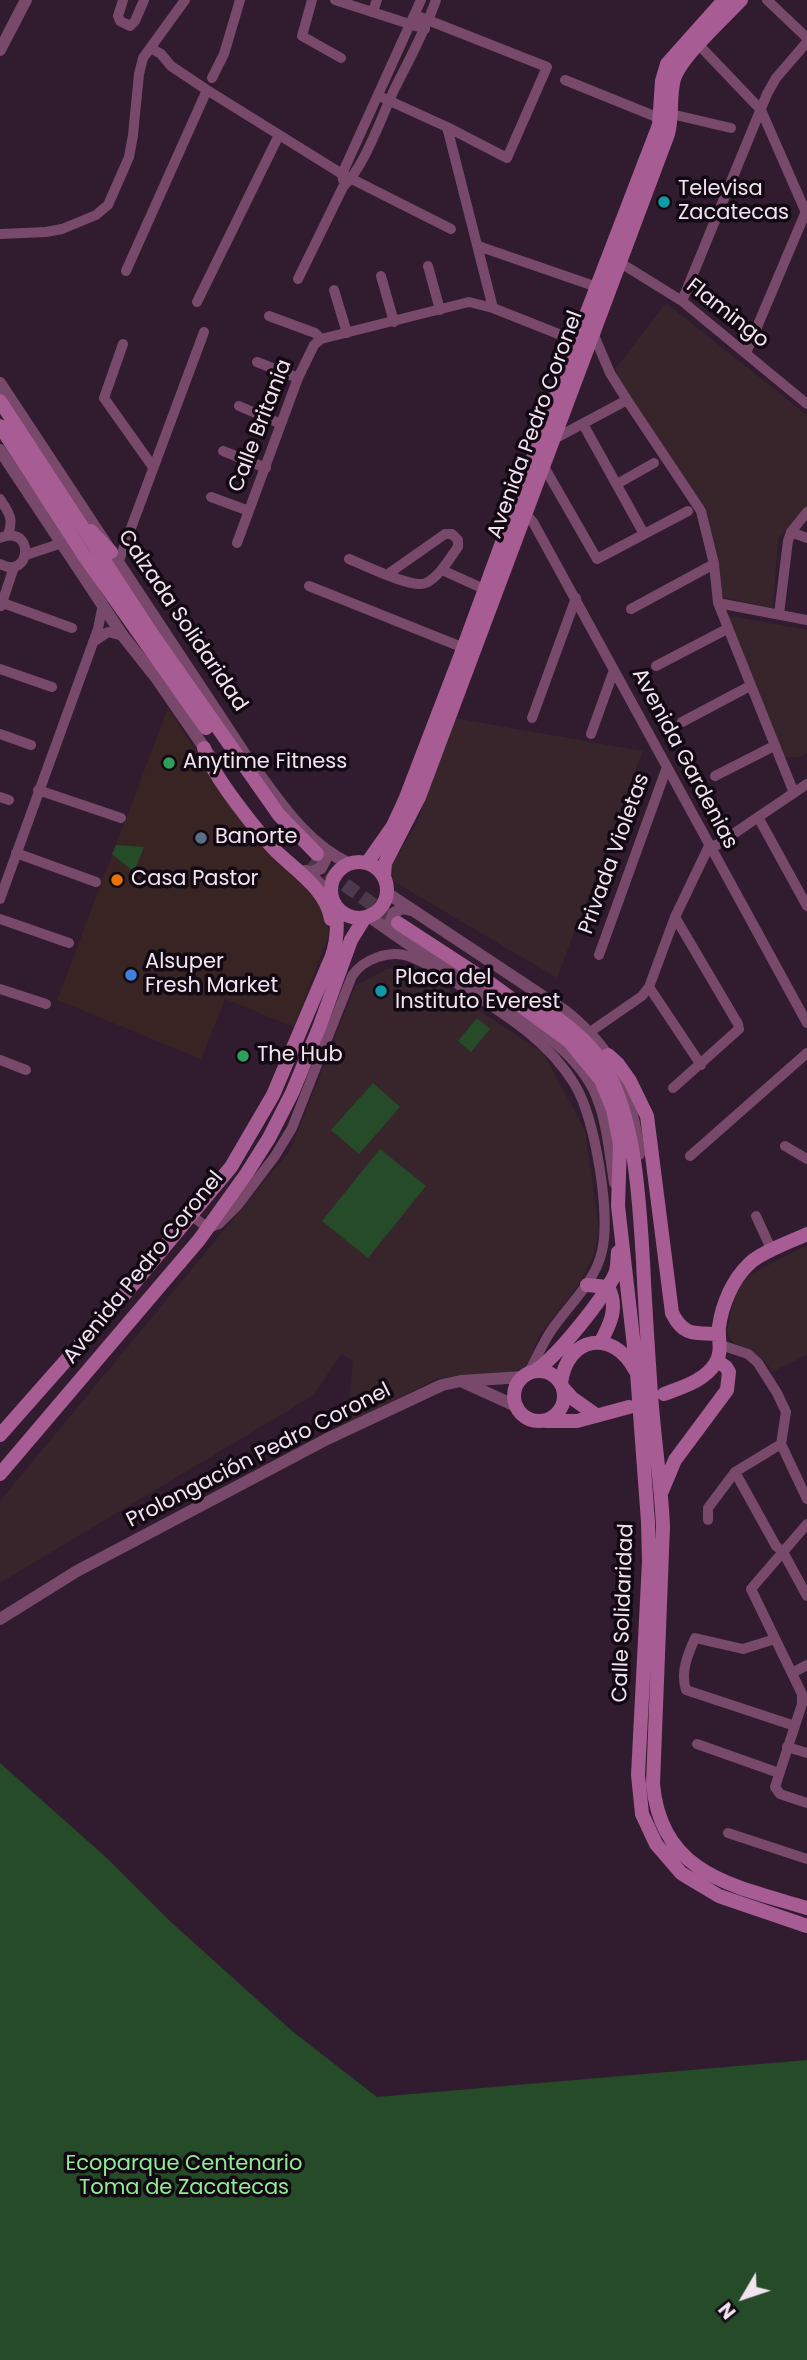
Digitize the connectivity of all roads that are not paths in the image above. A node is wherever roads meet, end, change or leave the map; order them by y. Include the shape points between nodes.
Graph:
1 (26, 0) edge
2 (123, 0) edge
3 (144, 0) edge
4 (185, 0) edge
5 (240, 0) edge
6 (312, 0) edge
7 (335, 0) edge
8 (377, 0) edge
9 (421, 0) edge
10 (436, 0) edge
11 (724, 0) edge
12 (741, 0) edge
13 (767, 0) edge
14 (373, 11) junction
15 (413, 19) junction
16 (427, 24) junction
17 (807, 40) edge
18 (699, 45) junction
19 (151, 48) junction
20 (0, 50) edge
21 (341, 58) dead end
22 (212, 78) dead end
23 (565, 80) dead end
24 (208, 90) junction
25 (379, 96) junction
26 (390, 100) junction
27 (761, 110) junction
28 (667, 118) junction
29 (447, 127) junction
30 (731, 128) dead end
31 (279, 135) junction
32 (346, 180) junction
33 (635, 203) junction
34 (807, 212) edge
35 (452, 229) dead end
36 (0, 234) edge
37 (478, 246) junction
38 (619, 262) junction
39 (428, 266) dead end
40 (126, 271) dead end
41 (381, 276) dead end
42 (298, 279) dead end
43 (597, 287) junction
44 (334, 290) dead end
45 (682, 301) junction
46 (197, 302) dead end
47 (493, 308) junction
48 (440, 310) junction
49 (269, 316) dead end
50 (394, 322) junction
51 (204, 332) dead end
52 (347, 333) junction
53 (593, 333) junction
54 (321, 339) junction
55 (576, 341) junction
56 (123, 344) dead end
57 (746, 353) junction
58 (257, 362) dead end
59 (298, 378) junction
60 (0, 383) edge
61 (627, 400) junction
62 (0, 401) edge
63 (807, 404) edge
64 (239, 406) dead end
65 (281, 424) junction
66 (583, 424) junction
67 (0, 426) edge
68 (546, 440) junction
69 (0, 450) edge
70 (223, 452) dead end
71 (654, 463) dead end
72 (543, 465) junction
73 (153, 467) junction
74 (266, 468) junction
75 (617, 484) junction
76 (211, 497) dead end
77 (0, 499) edge
78 (66, 505) junction
79 (688, 510) dead end
80 (249, 511) junction
81 (807, 512) edge
82 (526, 514) junction
83 (791, 532) junction
84 (644, 534) junction
85 (4, 537) edge
86 (807, 538) edge
87 (68, 542) junction
88 (237, 543) dead end
89 (26, 555) junction
90 (114, 557) junction
91 (349, 559) dead end
92 (82, 563) junction
93 (0, 564) edge
94 (714, 564) junction
95 (14, 567) junction
96 (442, 570) junction
97 (388, 574) junction
98 (309, 586) dead end
99 (485, 589) junction
100 (576, 598) junction
101 (718, 603) junction
102 (103, 604) junction
103 (1, 605) edge
104 (631, 609) dead end
105 (779, 614) junction
106 (807, 620) edge
107 (72, 628) dead end
108 (727, 628) junction
109 (123, 636) junction
110 (93, 643) junction
111 (468, 650) junction
112 (155, 659) junction
113 (656, 666) dead end
114 (0, 669) edge
115 (614, 670) junction
116 (157, 679) junction
117 (751, 685) junction
118 (52, 687) dead end
119 (532, 718) dead end
120 (682, 722) dead end
121 (0, 734) edge
122 (592, 734) dead end
123 (31, 745) dead end
124 (774, 746) junction
125 (205, 748) junction
126 (667, 767) junction
127 (715, 776) dead end
128 (807, 784) edge
129 (38, 790) junction
130 (794, 793) junction
131 (758, 817) junction
132 (121, 818) dead end
133 (709, 846) junction
134 (16, 853) junction
135 (314, 858) junction
136 (367, 863) junction
137 (350, 864) junction
138 (384, 877) junction
139 (96, 882) dead end
140 (387, 893) junction
141 (0, 899) edge
142 (333, 899) junction
143 (807, 906) edge
144 (405, 916) junction
145 (675, 917) junction
146 (367, 918) junction
147 (0, 919) edge
148 (400, 938) junction
149 (69, 943) dead end
150 (599, 955) dead end
151 (649, 988) junction
152 (0, 989) edge
153 (46, 1004) dead end
154 (807, 1023) edge
155 (302, 1028) junction
156 (590, 1032) junction
157 (293, 1049) junction
158 (807, 1053) edge
159 (608, 1055) junction
160 (0, 1060) edge
161 (701, 1065) junction
162 (26, 1070) dead end
163 (673, 1088) dead end
164 (292, 1093) junction
165 (785, 1146) dead end
166 (690, 1156) dead end
167 (807, 1159) edge
168 (618, 1206) junction
169 (639, 1206) junction
170 (192, 1216) junction
171 (756, 1216) dead end
172 (620, 1223) junction
173 (208, 1228) junction
174 (807, 1234) edge
175 (772, 1251) junction
176 (587, 1285) junction
177 (607, 1287) junction
178 (709, 1337) junction
179 (600, 1343) junction
180 (717, 1360) junction
181 (637, 1373) junction
182 (529, 1374) junction
183 (461, 1381) junction
184 (562, 1386) junction
185 (664, 1394) dead end
186 (518, 1407) junction
187 (629, 1407) dead end
188 (596, 1415) junction
189 (541, 1420) junction
190 (0, 1435) edge
191 (781, 1444) junction
192 (735, 1472) junction
193 (0, 1475) edge
194 (662, 1491) junction
195 (807, 1499) edge
196 (708, 1520) dead end
197 (807, 1524) edge
198 (783, 1552) junction
199 (807, 1596) edge
200 (0, 1619) edge
201 (775, 1639) junction
202 (807, 1665) edge
203 (792, 1673) junction
204 (804, 1703) edge
205 (795, 1726) junction
206 (697, 1744) dead end
207 (787, 1747) junction
208 (807, 1753) edge
209 (779, 1773) junction
210 (807, 1803) edge
211 (728, 1833) dead end
212 (807, 1859) edge
213 (807, 1908) edge
214 (807, 1926) edge

1 - 20 street
2 - 3 street via 118,16 130,26
4 - 19 street
5 - 22 street
6 - 21 street via 302,36
7 - 14 street
8 - 14 street
9 - 15 street
10 - 16 street
11 - 28 main road, Avenida Pedro Coronel via 667,64 662,80
12 - 18 main road, Avenida Pedro Coronel
13 - 17 street
14 - 15 street
15 - 16 street
15 - 25 street
16 - 26 street
16 - 29 street via 547,67 507,158
17 - 27 street via 776,78
18 - 27 street
18 - 28 main road, Avenida Pedro Coronel via 678,69
19 - 24 street
19 - 36 street via 139,75 128,157 108,205 62,229
23 - 28 street
24 - 31 street
24 - 40 street
25 - 26 street
25 - 32 street
26 - 29 street
26 - 32 street
27 - 34 street
27 - 45 street
28 - 30 street
28 - 33 main road, Avenida Pedro Coronel via 659,125
29 - 37 street
31 - 32 street
31 - 46 street
32 - 35 street
32 - 42 street
33 - 38 main road, Avenida Pedro Coronel
33 - 43 main road, Avenida Pedro Coronel
34 - 57 street
37 - 43 street
37 - 47 street
38 - 45 street, Flamingo
38 - 53 main road, Avenida Pedro Coronel
39 - 48 street
41 - 50 street
43 - 55 main road, Avenida Pedro Coronel
44 - 52 street
45 - 57 street, Flamingo
47 - 48 street via 469,303
47 - 55 street
48 - 50 street
49 - 54 street
50 - 52 street
51 - 73 street
52 - 54 street
53 - 61 street
53 - 68 main road, Avenida Pedro Coronel
54 - 59 street, Calle Britania
55 - 68 main road, Avenida Pedro Coronel
56 - 73 street via 103,398
57 - 63 street, Flamingo
58 - 59 street
59 - 65 street, Calle Britania
60 - 90 street, Calzada Solidaridad
61 - 66 street
61 - 94 street via 697,503
62 - 78 main road, Calzada Solidaridad
64 - 65 street
65 - 74 street, Calle Britania
66 - 68 street
66 - 75 street
67 - 87 main road, Calzada Solidaridad
68 - 72 main road, Avenida Pedro Coronel
68 - 99 main road, Avenida Pedro Coronel
69 - 87 street
70 - 74 street
71 - 75 street
72 - 82 main road, Avenida Pedro Coronel
72 - 84 street via 597,559
73 - 90 street
74 - 80 street, Calle Britania
75 - 84 street
76 - 80 street
77 - 85 street via 12,524
78 - 90 main road
78 - 135 main road, Calzada Solidaridad via 257,784
79 - 84 street
80 - 88 street, Calle Britania
81 - 83 street
82 - 100 street, Avenida Gardenias
82 - 111 main road, Avenida Pedro Coronel
83 - 86 street
83 - 105 street
85 - 89 street via 22,540
87 - 89 street
87 - 92 main road, Calzada Solidaridad
89 - 95 street
90 - 135 street, Calzada Solidaridad via 256,769 303,829
91 - 97 street
92 - 102 street, Calzada Solidaridad
92 - 112 main road, Calzada Solidaridad
93 - 95 street
94 - 101 street
94 - 104 street
95 - 103 street
96 - 97 street via 416,585
96 - 97 street via 458,547 452,534 445,534
96 - 99 street
98 - 111 street
99 - 111 main road, Avenida Pedro Coronel
100 - 115 street, Avenida Gardenias
100 - 119 street
101 - 105 street
101 - 108 street
102 - 109 street, Calzada Solidaridad
102 - 110 street
103 - 107 street
105 - 106 street
108 - 113 street
108 - 117 street
109 - 110 street via 108,632
109 - 116 street, Calzada Solidaridad
110 - 129 street
111 - 136 main road, Avenida Pedro Coronel via 393,826
111 - 138 main road, Avenida Pedro Coronel via 415,806 385,863
112 - 116 main road
112 - 135 main road, Calzada Solidaridad via 266,810
114 - 118 street
115 - 122 street
115 - 126 street, Avenida Gardenias
116 - 125 street, Calzada Solidaridad
117 - 120 street
117 - 124 street
121 - 123 street
124 - 127 street
124 - 130 street
125 - 135 street, Calzada Solidaridad via 267,833
125 - 155 main road via 209,762 256,828 318,891 329,911 330,944 302,1015
126 - 133 street, Avenida Gardenias
126 - 150 street, Privada Violetas
128 - 130 street
129 - 132 street
129 - 134 street
130 - 131 street
131 - 133 street
131 - 143 street
133 - 145 street
133 - 154 street, Avenida Gardenias
134 - 139 street
134 - 141 street
135 - 137 street, Calzada Solidaridad via 335,857
135 - 142 street, Calzada Solidaridad
136 - 137 main road
136 - 138 main road
137 - 142 main road via 333,879
138 - 140 main road
140 - 144 street
140 - 146 main road via 380,909
142 - 146 main road via 348,916
142 - 155 main road, Avenida Pedro Coronel via 338,920 335,946
144 - 148 street via 402,908 389,925
144 - 156 street via 565,1011
144 - 168 main road via 552,1026 593,1068 613,1109 620,1144
144 - 169 main road via 561,1021 594,1052 613,1083 625,1116
145 - 151 street
145 - 161 street via 738,1024 739,1030
146 - 148 street
146 - 164 main road, Avenida Pedro Coronel via 351,940
147 - 149 street
148 - 168 street via 547,1037 582,1070 606,1125
151 - 156 street
151 - 161 street
152 - 153 street
155 - 157 main road, Avenida Pedro Coronel
156 - 159 street
157 - 164 street via 295,1057 282,1088 286,1095
157 - 170 main road, Avenida Pedro Coronel via 258,1124
158 - 166 street
159 - 169 street via 635,1119
159 - 178 main road via 630,1082 647,1116 672,1313 678,1325
160 - 162 street
161 - 163 street
164 - 173 main road, Avenida Pedro Coronel via 257,1158
165 - 167 street
168 - 172 main road, Calle Solidaridad
169 - 194 main road, Calle Solidaridad via 652,1412
170 - 173 street
170 - 190 main road, Avenida Pedro Coronel
171 - 175 street
172 - 177 main road via 617,1268
172 - 181 main road, Calle Solidaridad
173 - 176 street via 219,1224 238,1205 292,1128 358,967 395,954 409,956 521,1026 556,1057 576,1087 591,1123 605,1209 602,1253
173 - 193 main road, Avenida Pedro Coronel
174 - 175 main road
175 - 178 main road via 751,1261 733,1283 720,1323
176 - 177 main road
176 - 182 street via 550,1332
177 - 179 main road via 612,1317
177 - 182 main road via 559,1350
178 - 180 main road
178 - 191 street via 758,1363 786,1412
179 - 181 main road via 621,1351
179 - 184 main road via 574,1352 567,1360
180 - 185 main road via 701,1378
180 - 194 main road via 729,1372 727,1390 675,1460
181 - 214 main road, Calle Solidaridad via 649,1535 638,1775 642,1814 656,1844 681,1873 719,1896
182 - 183 street, Prolongación Pedro Coronel
182 - 184 main road via 550,1373
182 - 186 main road via 519,1382
183 - 186 street
183 - 200 street, Prolongación Pedro Coronel via 442,1385 327,1439 77,1571
184 - 188 main road
184 - 189 main road via 564,1400 558,1412
186 - 189 main road via 527,1417
187 - 188 main road
188 - 189 main road via 577,1421
191 - 192 street
191 - 195 street
192 - 196 street via 708,1508
192 - 198 street
194 - 213 main road, Calle Solidaridad via 653,1784 657,1809 676,1846 705,1872
197 - 198 street
198 - 199 street
198 - 201 street via 751,1589
201 - 203 street
201 - 205 street via 743,1649 695,1638 686,1660 684,1684 686,1690
202 - 203 street
203 - 204 street
204 - 205 street
205 - 207 street
206 - 209 street
207 - 208 street
207 - 209 street
209 - 210 street via 777,1791
211 - 212 street

